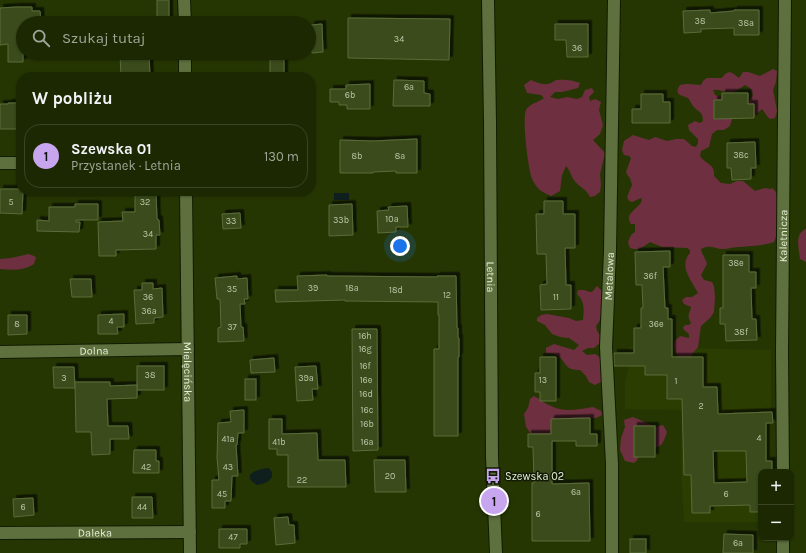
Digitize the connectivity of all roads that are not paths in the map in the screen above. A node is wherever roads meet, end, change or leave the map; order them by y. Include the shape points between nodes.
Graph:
1 (184, 0) edge
2 (488, 0) edge
3 (614, 0) edge
4 (785, 0) edge
5 (185, 16) edge
6 (185, 60) edge
7 (185, 72) edge
8 (0, 163) edge
9 (16, 163) edge
10 (186, 196) edge
11 (188, 349) junction
12 (0, 352) edge
13 (783, 469) edge
14 (190, 532) junction
15 (0, 533) edge
16 (783, 541) edge
17 (190, 553) edge
18 (496, 553) edge
19 (612, 553) edge
20 (783, 553) edge

1 - 5 street
2 - 18 street, Letnia via 492,457
3 - 19 street, Metalowa via 606,348 612,464
4 - 13 street, Kaletnicza
6 - 7 street
8 - 9 street
10 - 11 street, Mielęcińska
11 - 12 street, Dolna
11 - 14 street, Mielęcińska
14 - 15 street, Daleka
14 - 17 street, Mielęcińska
16 - 20 street

